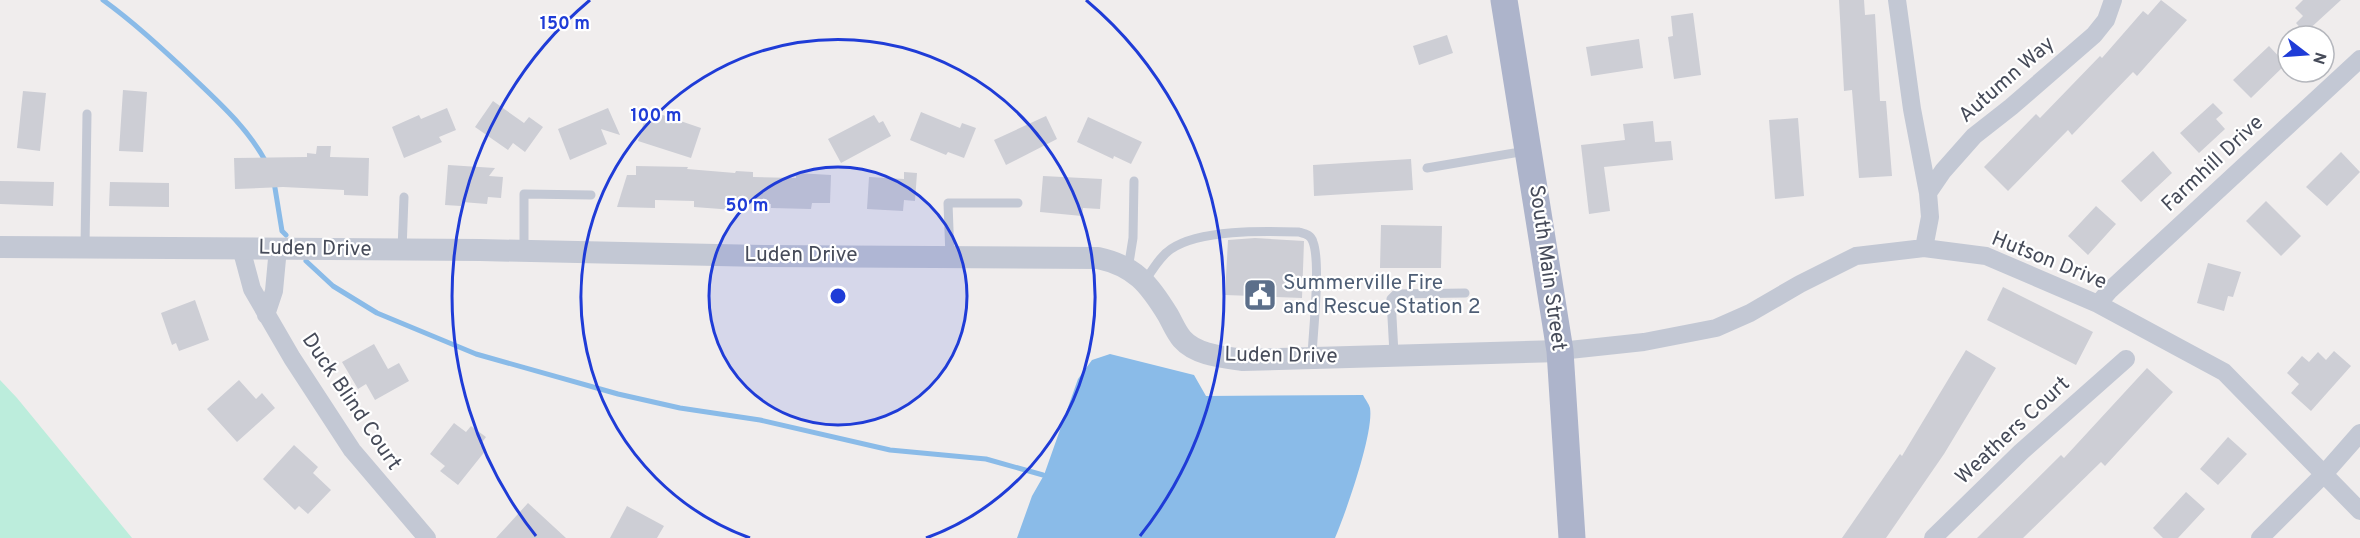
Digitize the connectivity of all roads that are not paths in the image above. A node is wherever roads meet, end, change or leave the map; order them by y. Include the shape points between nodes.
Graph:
1 (1504, 0) edge
2 (1897, 0) edge
3 (2113, 0) edge
4 (2360, 59) edge
5 (87, 114) dead end
6 (1529, 150) junction
7 (1427, 168) dead end
8 (1134, 181) dead end
9 (1928, 193) junction
10 (591, 195) dead end
11 (404, 197) dead end
12 (1018, 203) dead end
13 (0, 247) edge
14 (85, 247) junction
15 (241, 248) junction
16 (278, 248) junction
17 (1924, 248) junction
18 (402, 250) junction
19 (524, 251) junction
20 (950, 257) junction
21 (1136, 275) junction
22 (1465, 293) dead end
23 (2098, 304) junction
24 (266, 315) junction
25 (1560, 351) junction
26 (1394, 357) junction
27 (1312, 359) junction
28 (2126, 359) dead end
29 (2360, 433) edge
30 (2324, 474) junction
31 (2360, 511) edge
32 (427, 538) edge
33 (1572, 538) edge
34 (1933, 538) edge
35 (2260, 538) edge

1 - 6 main road, South Main Street
2 - 9 street
3 - 9 street, Autumn Way via 2106,20 2094,35 1974,136
4 - 23 street, Farmhill Drive
5 - 14 lane
6 - 7 lane
6 - 25 main road, South Main Street
8 - 21 lane via 1132,238
9 - 17 street via 1930,217
10 - 19 lane via 524,194
11 - 18 lane
12 - 20 lane via 948,203
13 - 14 street, Luden Drive
14 - 15 street, Luden Drive
15 - 16 street, Luden Drive
15 - 24 street, Duck Blind Court via 252,289
16 - 18 street, Luden Drive
16 - 24 street via 274,291
17 - 23 street, Hutson Drive via 1986,256
17 - 25 street, Hutson Drive via 1873,252 1843,260 1716,328 1644,342
18 - 19 street, Luden Drive
19 - 20 street, Luden Drive
20 - 21 street, Luden Drive via 1098,258 1119,262
21 - 27 street, Luden Drive via 1157,297 1183,340 1199,350 1243,360
21 - 27 lane via 1181,244 1229,233 1309,235 1317,259
22 - 26 lane via 1396,294 1391,299
23 - 30 street, Hutson Drive via 2224,372
24 - 32 street, Duck Blind Court via 352,450
25 - 26 street, Luden Drive
25 - 33 main road, South Main Street
26 - 27 street, Luden Drive
28 - 34 street, Weathers Court via 2021,452
29 - 30 street
30 - 31 street, Hutson Drive
30 - 35 street

